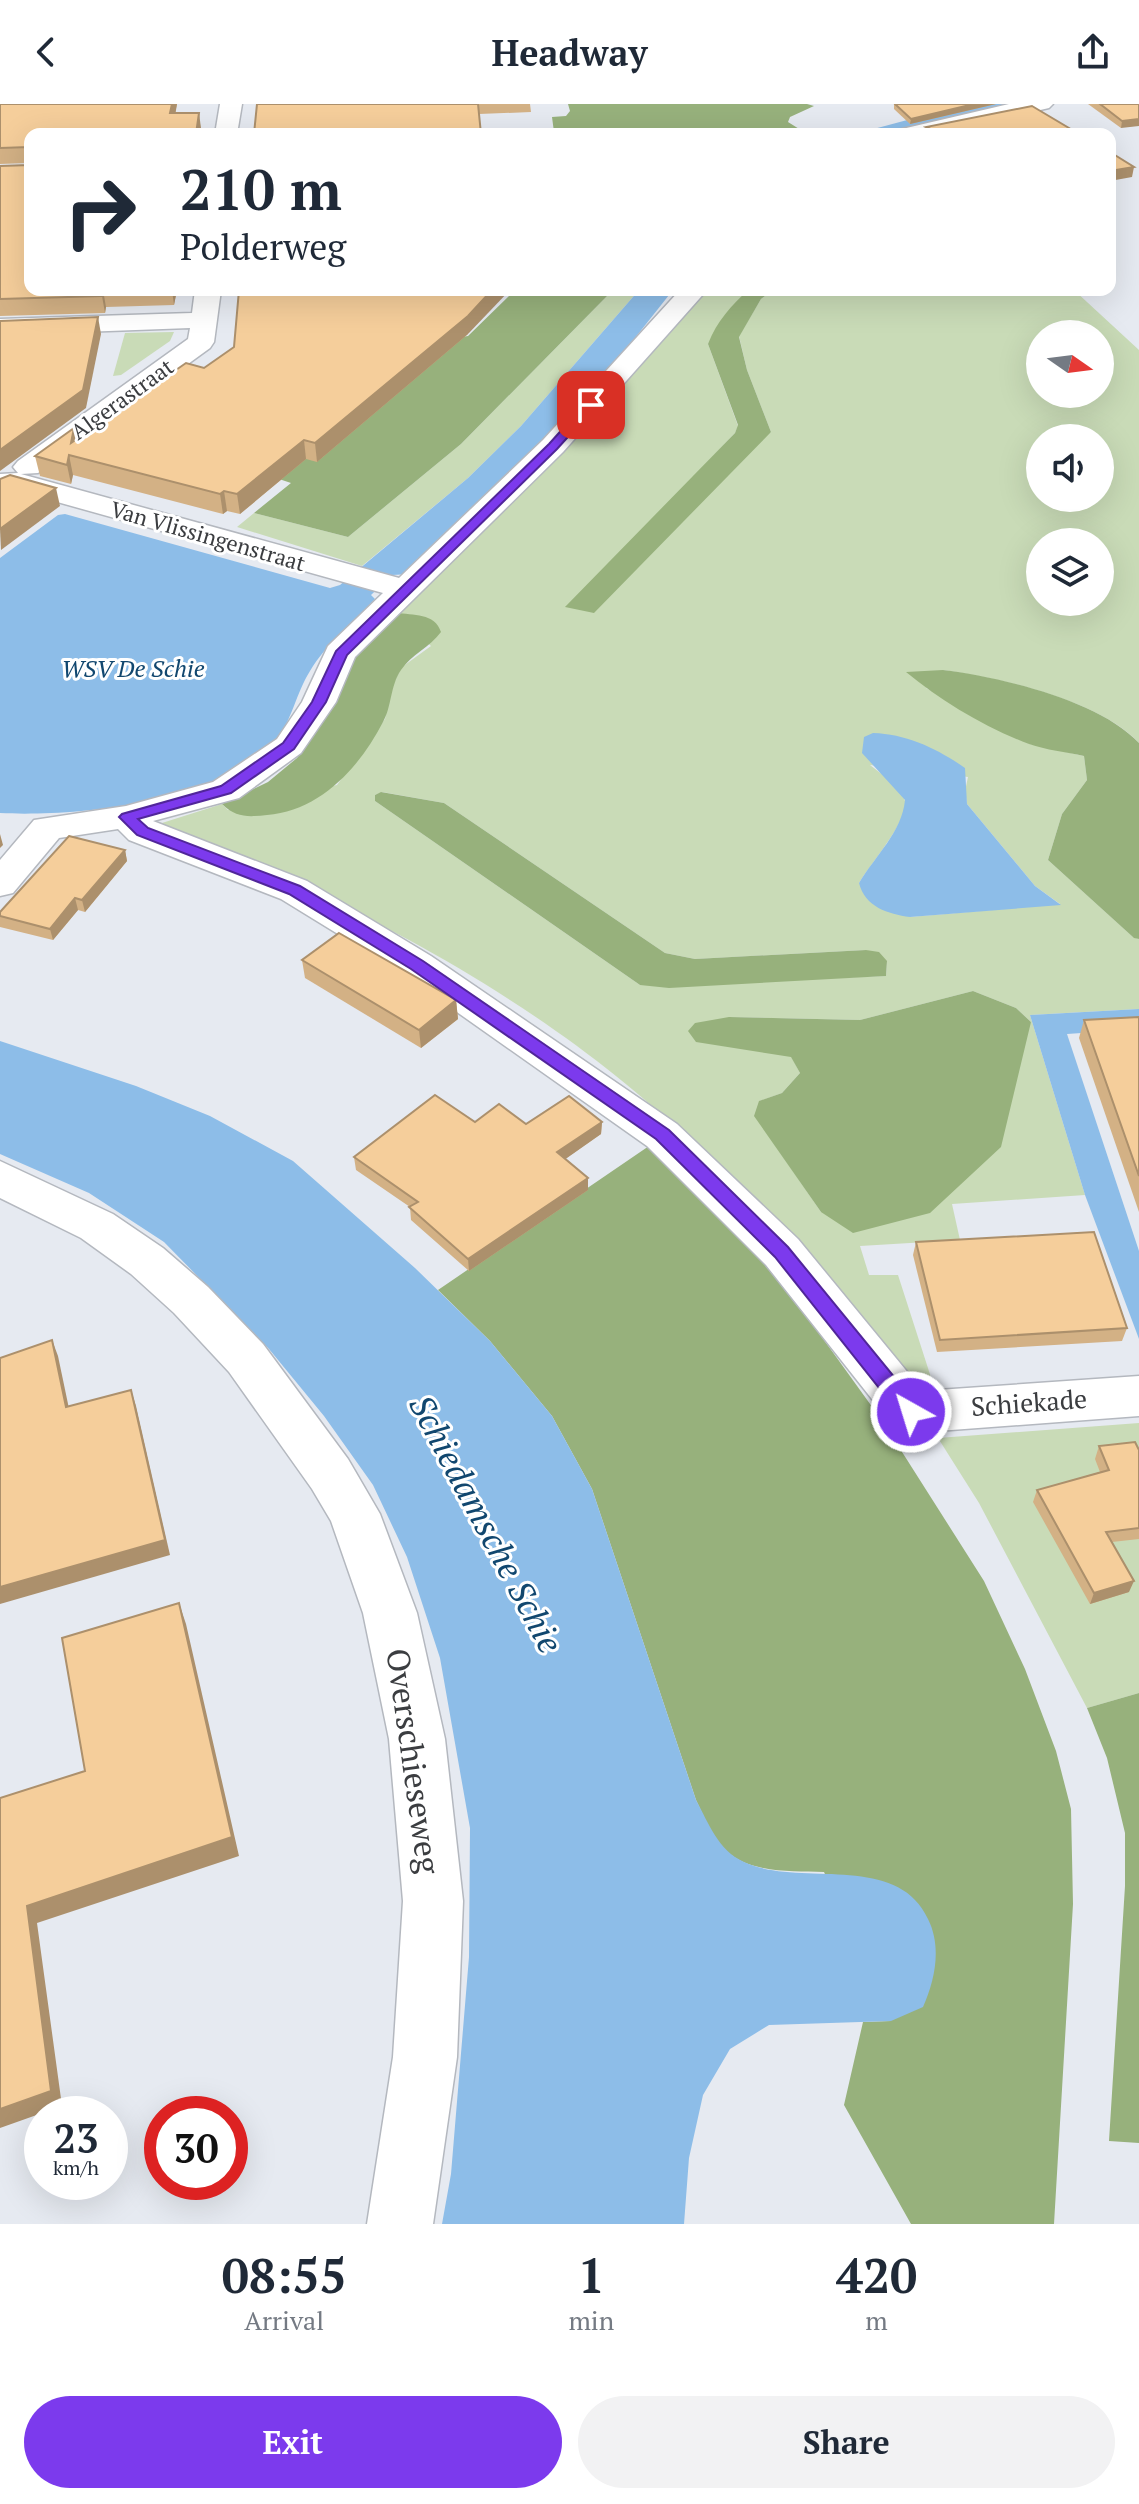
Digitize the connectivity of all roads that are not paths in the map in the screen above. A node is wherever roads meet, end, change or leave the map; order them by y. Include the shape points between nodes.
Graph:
1 (231, 104) edge
2 (1042, 104) edge
3 (227, 128) edge
4 (933, 128) edge
5 (207, 296) edge
6 (689, 296) edge
7 (204, 320) junction
8 (0, 327) edge
9 (5, 484) edge
10 (398, 589) junction
11 (127, 817) junction
12 (0, 884) edge
13 (0, 1178) edge
14 (1139, 1396) edge
15 (400, 2224) edge

1 - 3 street
2 - 4 street
5 - 7 street, Algerastraat
6 - 10 street via 553,446
7 - 8 street
7 - 9 street, Algerastraat via 201,342
9 - 10 street, Van Vlissingenstraat
10 - 11 street via 340,653 319,702 289,746 226,790
11 - 12 street via 47,828
11 - 14 street, Schiekade via 142,832 294,890 417,965 662,1135 782,1252 911,1412
13 - 15 street, Overschieseweg via 97,1226 191,1300 246,1358 354,1514 390,1613 417,1739 433,1901 425,2057

